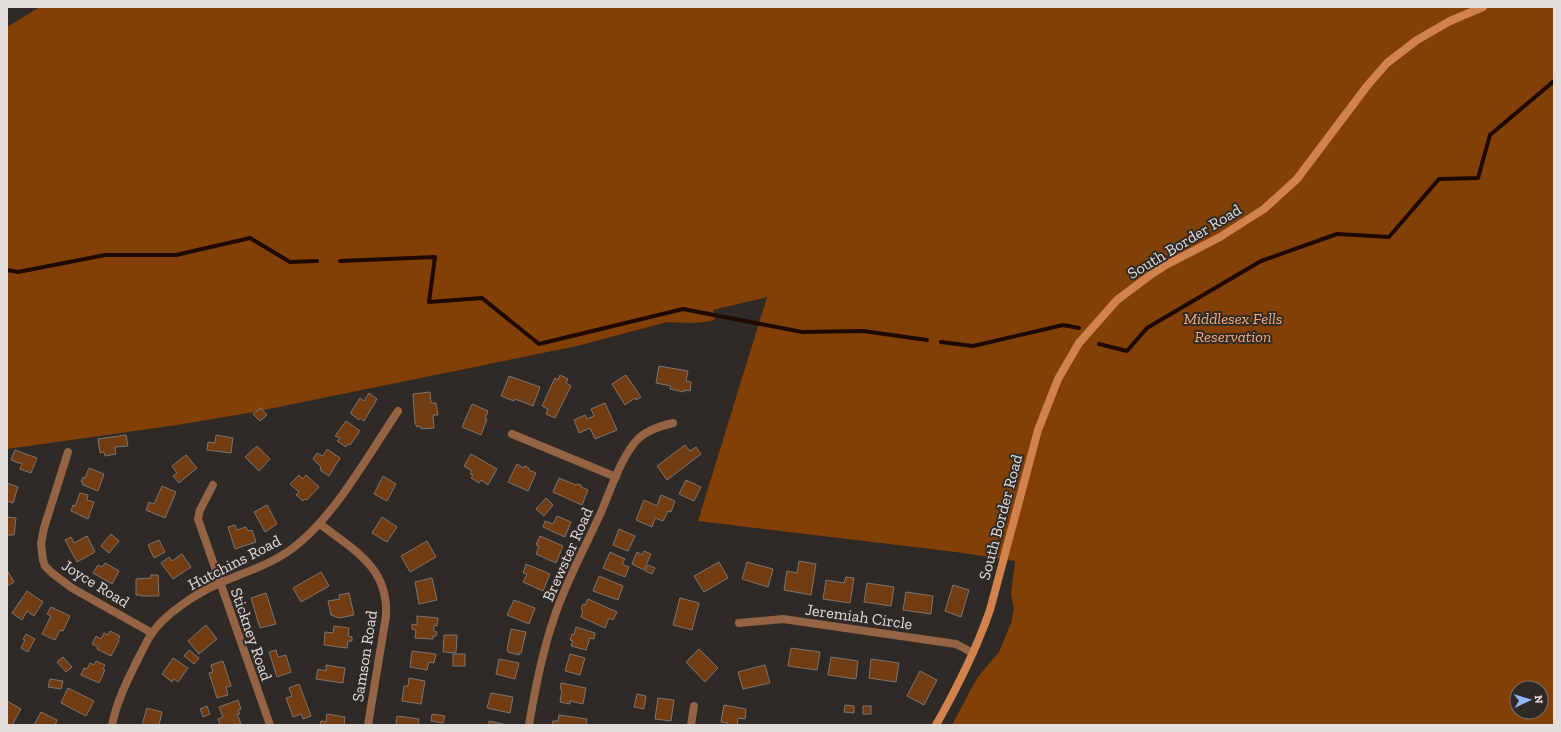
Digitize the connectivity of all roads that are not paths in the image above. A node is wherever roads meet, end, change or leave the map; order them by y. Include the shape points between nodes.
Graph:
1 (1483, 7) edge
2 (398, 411) dead end
3 (673, 423) dead end
4 (512, 434) dead end
5 (68, 452) dead end
6 (616, 477) junction
7 (213, 486) dead end
8 (320, 524) junction
9 (220, 583) junction
10 (739, 623) dead end
11 (152, 633) junction
12 (973, 652) junction
13 (694, 706) dead end
14 (112, 725) edge
15 (270, 725) edge
16 (368, 725) edge
17 (529, 725) edge
18 (691, 725) edge
19 (936, 725) edge

1 - 12 main road, South Border Road via 1450,21 1417,40 1387,63 1297,179 1264,208 1220,237 1166,265 1138,284 1107,311 1079,344 1058,379 1038,430 990,610
2 - 8 street, Hutchins Road
3 - 6 street, Brewster Road via 646,432 638,439
4 - 6 street
5 - 11 street, Joyce Road via 43,532 42,551 45,566 72,588
6 - 17 street, Brewster Road via 554,617 541,658
7 - 9 street, Stickney Road via 198,519
8 - 9 street, Hutchins Road via 290,551 268,564
8 - 16 street, Samson Road via 366,560 384,589 386,616
9 - 11 street, Hutchins Road via 176,610
9 - 15 street, Stickney Road
10 - 12 street, Jeremiah Circle via 783,619 956,644
11 - 14 street, Hutchins Road via 118,702
12 - 19 main road, South Border Road
13 - 18 street

